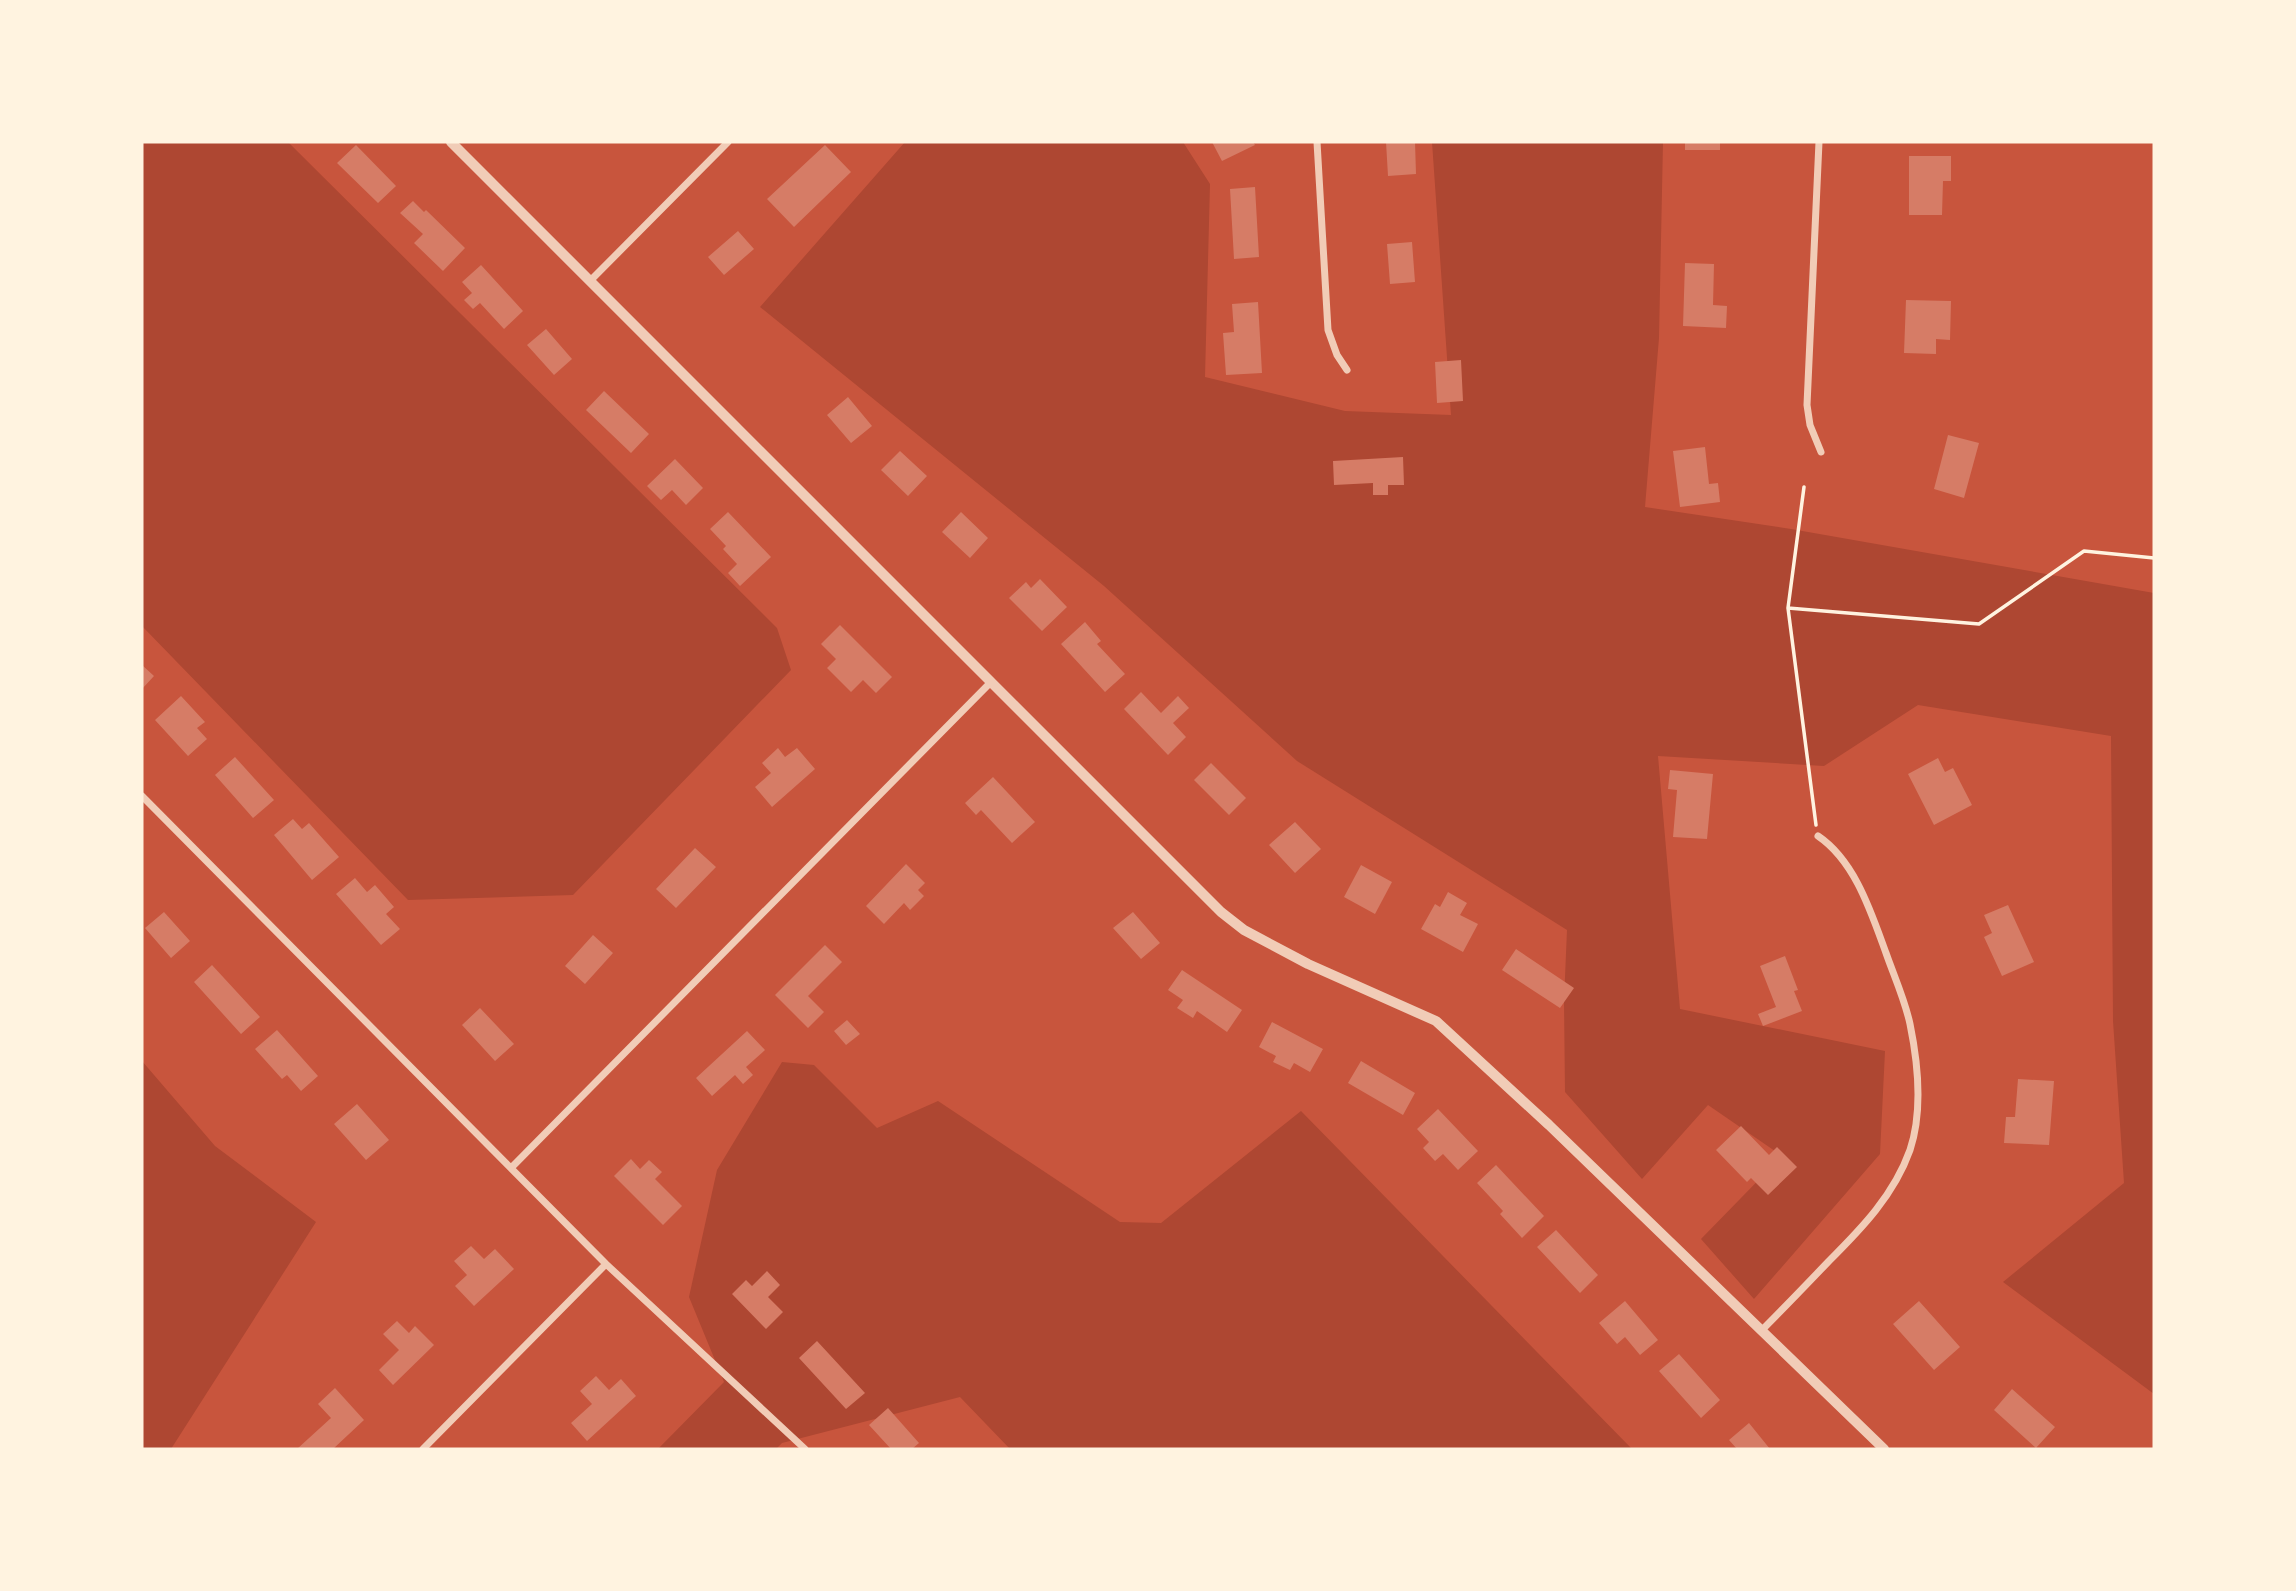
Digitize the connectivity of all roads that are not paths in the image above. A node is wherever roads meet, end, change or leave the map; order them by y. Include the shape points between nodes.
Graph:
1 (452, 142) edge
2 (728, 142) edge
3 (1317, 142) edge
4 (1819, 142) edge
5 (591, 280) junction
6 (1347, 370) dead end
7 (1821, 452) dead end
8 (991, 682) junction
9 (142, 796) edge
10 (1818, 836) road end
11 (512, 1167) junction
12 (606, 1264) junction
13 (1762, 1330) junction
14 (423, 1449) edge
15 (805, 1449) edge
16 (1884, 1449) edge

1 - 5 street
2 - 5 street
3 - 6 street via 1328,330
4 - 7 street via 1807,405
5 - 8 street
8 - 11 street
8 - 13 street via 1221,912 1244,930 1308,964 1436,1021
9 - 11 street
10 - 13 street via 1834,847 1855,879 1900,995 1915,1054 1916,1119 1910,1149 1883,1202
11 - 12 street
12 - 14 street
12 - 15 street
13 - 16 street

